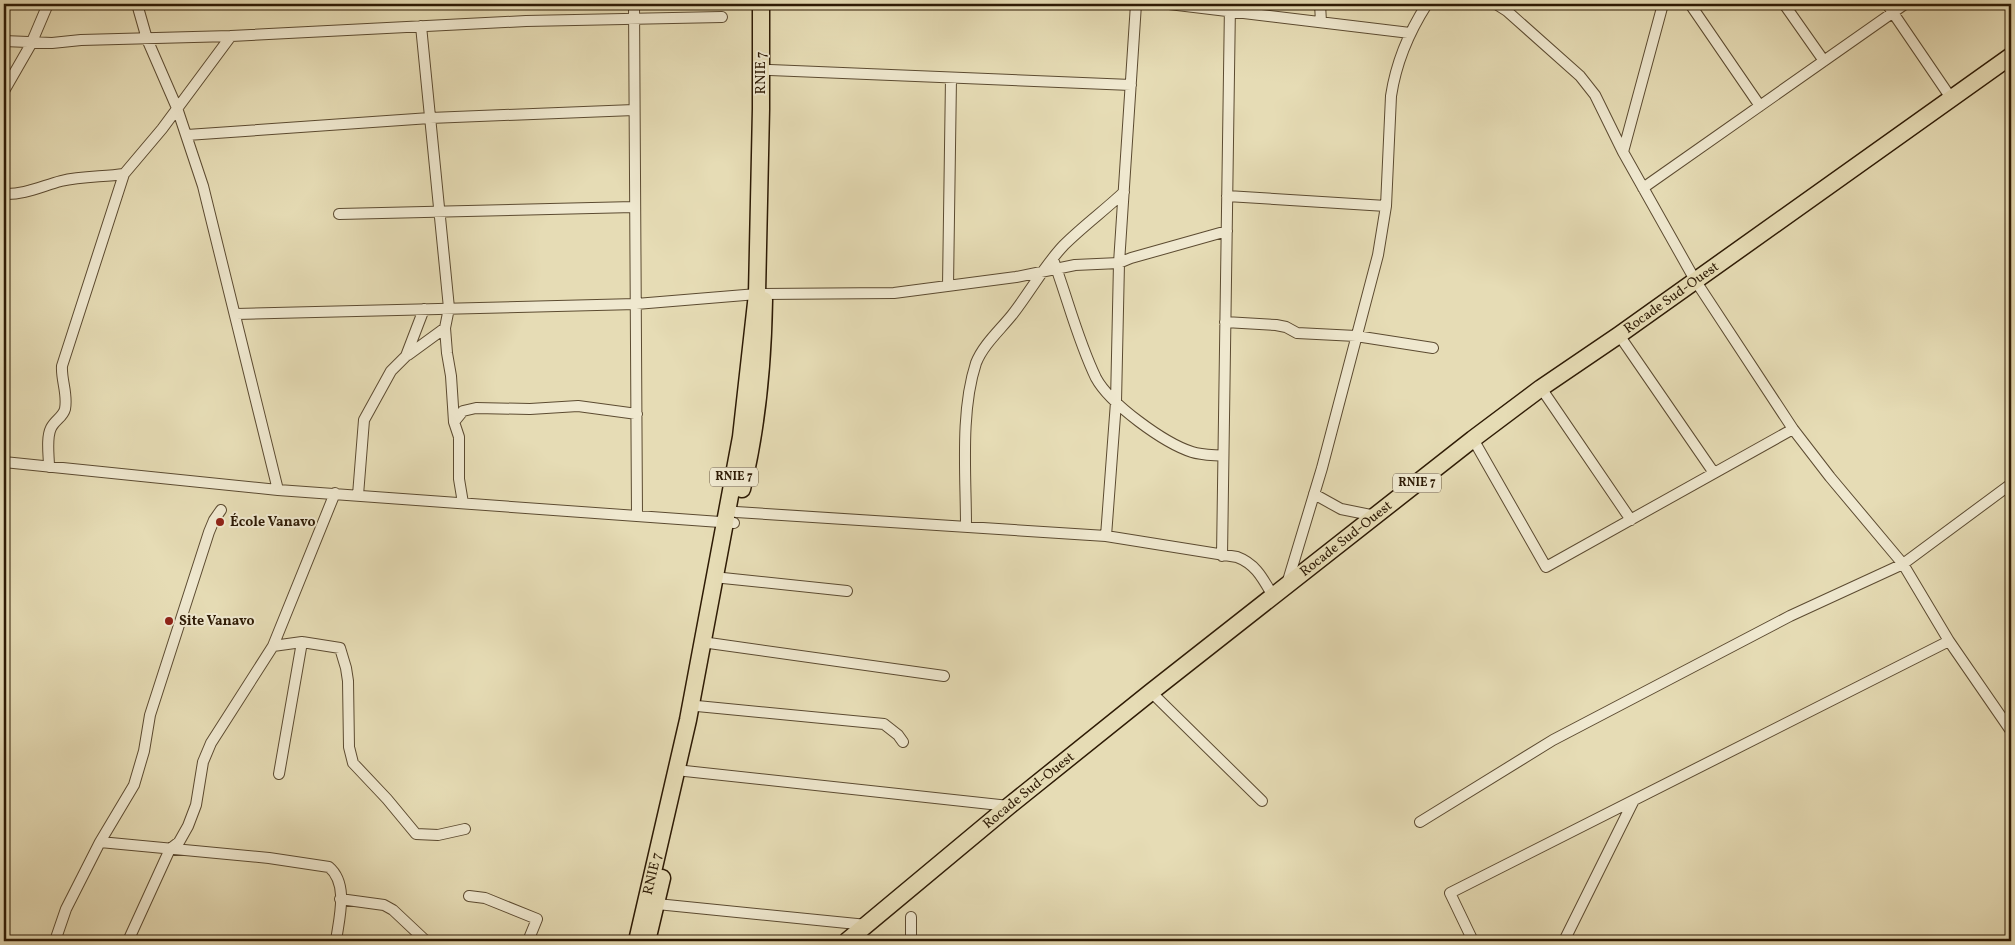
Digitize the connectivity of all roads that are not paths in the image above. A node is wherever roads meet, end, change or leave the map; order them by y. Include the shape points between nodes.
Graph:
1 (48, 4) edge
2 (137, 4) edge
3 (634, 4) edge
4 (761, 4) edge
5 (770, 4) edge
6 (1136, 4) edge
7 (1169, 4) edge
8 (1320, 4) edge
9 (1428, 4) edge
10 (1496, 4) edge
11 (1663, 4) edge
12 (1690, 4) edge
13 (1784, 4) edge
14 (1887, 4) edge
15 (1905, 4) edge
16 (1212, 6) edge
17 (1230, 7) edge
18 (1893, 13) junction
19 (722, 17) dead end
20 (634, 18) junction
21 (1321, 22) junction
22 (421, 26) junction
23 (1410, 33) junction
24 (231, 36) junction
25 (147, 39) junction
26 (4, 41) edge
27 (31, 44) junction
28 (2011, 56) edge
29 (1824, 61) junction
30 (770, 70) junction
31 (951, 78) junction
32 (1131, 85) junction
33 (4, 91) edge
34 (1951, 98) junction
35 (1760, 106) junction
36 (177, 108) junction
37 (634, 110) junction
38 (430, 118) junction
39 (187, 135) junction
40 (1623, 152) junction
41 (124, 174) junction
42 (1643, 188) junction
43 (1124, 192) junction
44 (4, 194) edge
45 (1227, 196) junction
46 (1386, 206) junction
47 (634, 208) junction
48 (439, 212) junction
49 (339, 214) dead end
50 (1227, 232) junction
51 (1055, 263) junction
52 (1119, 263) junction
53 (1042, 271) junction
54 (1695, 280) junction
55 (948, 286) junction
56 (760, 294) junction
57 (636, 304) junction
58 (448, 308) junction
59 (424, 309) junction
60 (236, 314) junction
61 (1225, 322) junction
62 (446, 328) junction
63 (1619, 335) junction
64 (1356, 336) junction
65 (1433, 348) dead end
66 (406, 356) junction
67 (1541, 388) junction
68 (1116, 402) junction
69 (636, 414) junction
70 (454, 422) junction
71 (1794, 429) junction
72 (1473, 439) junction
73 (1222, 456) junction
74 (4, 462) edge
75 (49, 467) junction
76 (1714, 473) junction
77 (2011, 484) edge
78 (278, 490) junction
79 (334, 494) junction
80 (1314, 494) junction
81 (358, 495) junction
82 (463, 503) junction
83 (221, 510) dead end
84 (637, 516) junction
85 (1376, 516) junction
86 (732, 519) junction
87 (1631, 520) junction
88 (966, 526) junction
89 (1106, 536) junction
90 (1222, 556) junction
91 (1903, 564) junction
92 (723, 578) junction
93 (1287, 586) junction
94 (847, 591) dead end
95 (1273, 596) junction
96 (1949, 641) junction
97 (302, 642) junction
98 (709, 643) junction
99 (273, 646) junction
100 (944, 676) dead end
101 (1151, 692) junction
102 (697, 706) junction
103 (2011, 731) edge
104 (903, 742) dead end
105 (685, 771) junction
106 (279, 774) dead end
107 (1634, 800) junction
108 (1262, 801) dead end
109 (1009, 806) junction
110 (1420, 822) dead end
111 (465, 829) dead end
112 (100, 842) junction
113 (170, 849) junction
114 (468, 896) dead end
115 (340, 900) junction
116 (657, 904) junction
117 (911, 916) dead end
118 (867, 924) junction
119 (55, 941) edge
120 (128, 941) edge
121 (336, 941) edge
122 (426, 941) edge
123 (528, 941) edge
124 (636, 941) edge
125 (647, 941) edge
126 (847, 941) edge
127 (911, 941) edge
128 (1473, 941) edge
129 (1564, 941) edge

1 - 27 street
2 - 25 street
3 - 20 street
4 - 56 main road, RNIE 7 / RNIE 7
5 - 30 main road, RNIE 7 / RNIE 7
6 - 32 street
7 - 16 street
8 - 21 street
9 - 23 street
10 - 40 street via 1580,76 1595,96
11 - 40 street
12 - 35 street
13 - 29 street
14 - 18 street
15 - 18 street
16 - 17 street
17 - 21 street
17 - 45 street
18 - 29 street
18 - 34 street
19 - 20 street
20 - 22 street
20 - 37 street
21 - 23 street
22 - 24 street
22 - 38 street
23 - 46 street via 1396,70 1391,96
24 - 25 street
24 - 36 street
25 - 27 street
25 - 36 street
26 - 27 street
27 - 33 street
28 - 34 main road, Rocade Sud-Ouest / RNIE 7
29 - 35 street
30 - 31 street
30 - 56 main road, RNIE 7 / RNIE 7
31 - 32 street
31 - 55 street
32 - 43 street
34 - 54 main road, Rocade Sud-Ouest / RNIE 7
35 - 42 street
36 - 39 street
36 - 41 street
37 - 38 street
37 - 47 street
38 - 39 street
38 - 48 street
39 - 60 street
40 - 42 street
41 - 44 street via 79,178 22,194
41 - 75 street via 62,366 65,409 51,428
42 - 54 street
43 - 51 street via 1065,245
43 - 52 street
45 - 46 street
45 - 50 street
46 - 64 street via 1378,255
47 - 48 street
47 - 57 street
48 - 49 street
48 - 58 street
50 - 52 street
50 - 61 street
51 - 52 street
51 - 53 street
51 - 68 street via 1097,378
52 - 68 street
53 - 55 street
53 - 88 street via 984,348 972,376 967,421
54 - 63 main road, Rocade Sud-Ouest / RNIE 7
54 - 71 street
55 - 56 street via 894,293
56 - 57 street
56 - 86 main road, RNIE 7 / RNIE 7 via 764,341 757,402 747,466
57 - 58 street
57 - 69 street
58 - 59 street
58 - 62 street
59 - 60 street
59 - 66 street
60 - 78 street
61 - 64 street via 1276,325 1301,333
61 - 73 street
62 - 66 street
62 - 70 street
63 - 67 main road, Rocade Sud-Ouest / RNIE 7
63 - 76 street
64 - 65 street
64 - 80 street
66 - 81 street via 391,371 364,420
67 - 72 main road, Rocade Sud-Ouest / RNIE 7
67 - 87 street
68 - 73 street via 1143,424 1182,448 1193,453
68 - 89 street
69 - 70 street via 578,406 476,408 463,411
69 - 84 street
70 - 82 street via 459,437 459,479
71 - 76 street
71 - 91 street
72 - 85 main road, Rocade Sud-Ouest / RNIE 7
72 - 87 street via 1546,567
73 - 90 street
74 - 75 street
75 - 78 street
76 - 87 street
77 - 91 street
78 - 79 street
79 - 81 street
79 - 99 street
80 - 85 street via 1342,509
80 - 93 street
81 - 82 street
82 - 84 street
83 - 112 street via 209,532 150,715 134,785
84 - 86 street
85 - 93 main road, Rocade Sud-Ouest / RNIE 7
86 - 88 street
86 - 92 main road, RNIE 7 / RNIE 7
86 - 124 main road, RNIE 7 / RNIE 7
88 - 89 street
89 - 90 street
90 - 95 street via 1246,560 1255,567
91 - 96 street
91 - 110 street via 1790,616 1553,740
92 - 94 street
92 - 98 main road, RNIE 7 / RNIE 7
93 - 95 main road, Rocade Sud-Ouest / RNIE 7
95 - 101 main road, Rocade Sud-Ouest / RNIE 7
96 - 103 street
96 - 107 street
97 - 99 street
97 - 106 street
97 - 111 street via 340,648 348,681 352,763 416,834 438,835
98 - 100 street
98 - 102 main road, RNIE 7 / RNIE 7
99 - 113 street via 211,743 203,762 196,805 188,826 179,842
101 - 108 street
101 - 109 main road, Rocade Sud-Ouest / RNIE 7
102 - 104 street via 884,724
102 - 105 main road, RNIE 7 / RNIE 7
105 - 109 street
105 - 116 main road, RNIE 7 / RNIE 7
107 - 128 street via 1450,893
107 - 129 street
109 - 118 main road, Rocade Sud-Ouest / RNIE 7
112 - 113 street
112 - 119 street via 66,909
113 - 115 street via 269,858 329,868 337,874
113 - 120 street
114 - 123 street via 485,898 536,919
115 - 121 street
115 - 122 street via 384,905
116 - 118 street
116 - 125 main road, RNIE 7 / RNIE 7
117 - 127 street
118 - 126 main road, Rocade Sud-Ouest / RNIE 7

